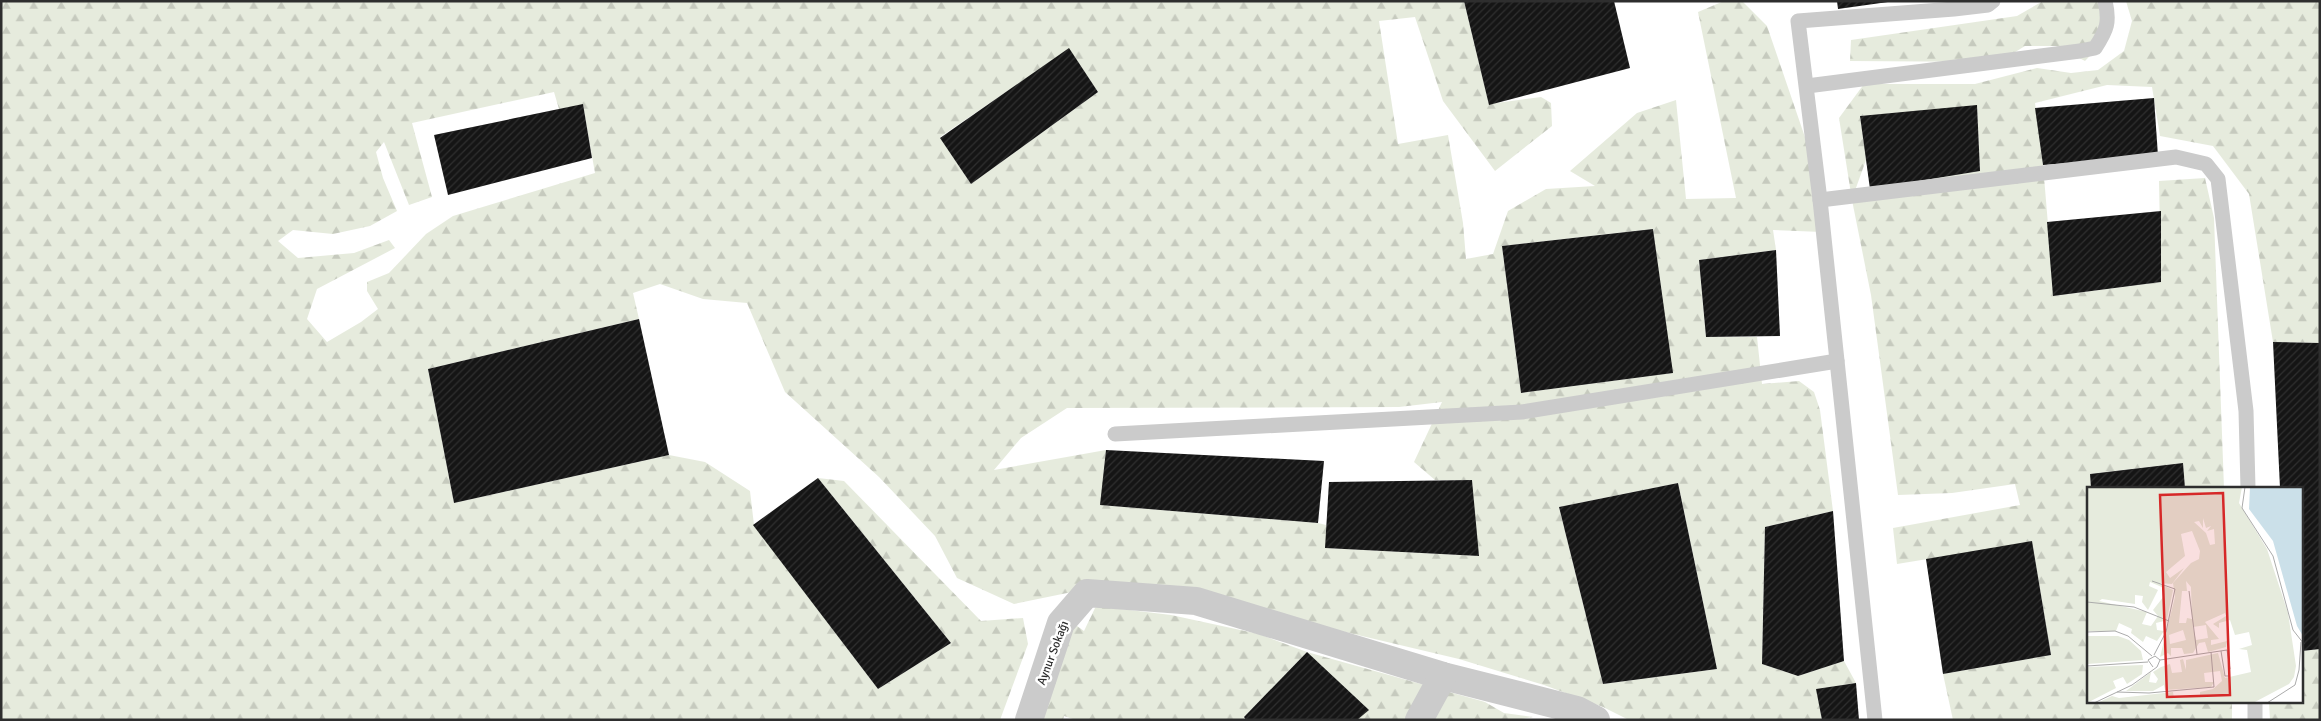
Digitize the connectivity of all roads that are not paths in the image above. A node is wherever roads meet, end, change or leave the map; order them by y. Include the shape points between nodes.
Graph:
1 (1993, 1) edge
2 (2105, 1) edge
3 (1807, 86) junction
4 (1820, 200) junction
5 (1837, 362) junction
6 (1116, 434) dead end
7 (2248, 487) edge
8 (1443, 676) junction
9 (2255, 704) edge
10 (1029, 720) edge
11 (1419, 720) edge
12 (1596, 720) edge
13 (1875, 720) edge
14 (2255, 720) edge

1 - 3 lane via 1988,5 1954,9 1798,21
2 - 3 lane via 2109,18 2095,48
3 - 4 lane
4 - 5 lane
4 - 7 lane via 2176,158 2206,164 2218,178 2246,411
5 - 6 lane via 1522,412
5 - 13 lane
8 - 10 street, Aynur Sokağı via 1196,601 1087,593 1062,623
8 - 11 street
8 - 12 street via 1576,710
9 - 14 lane

